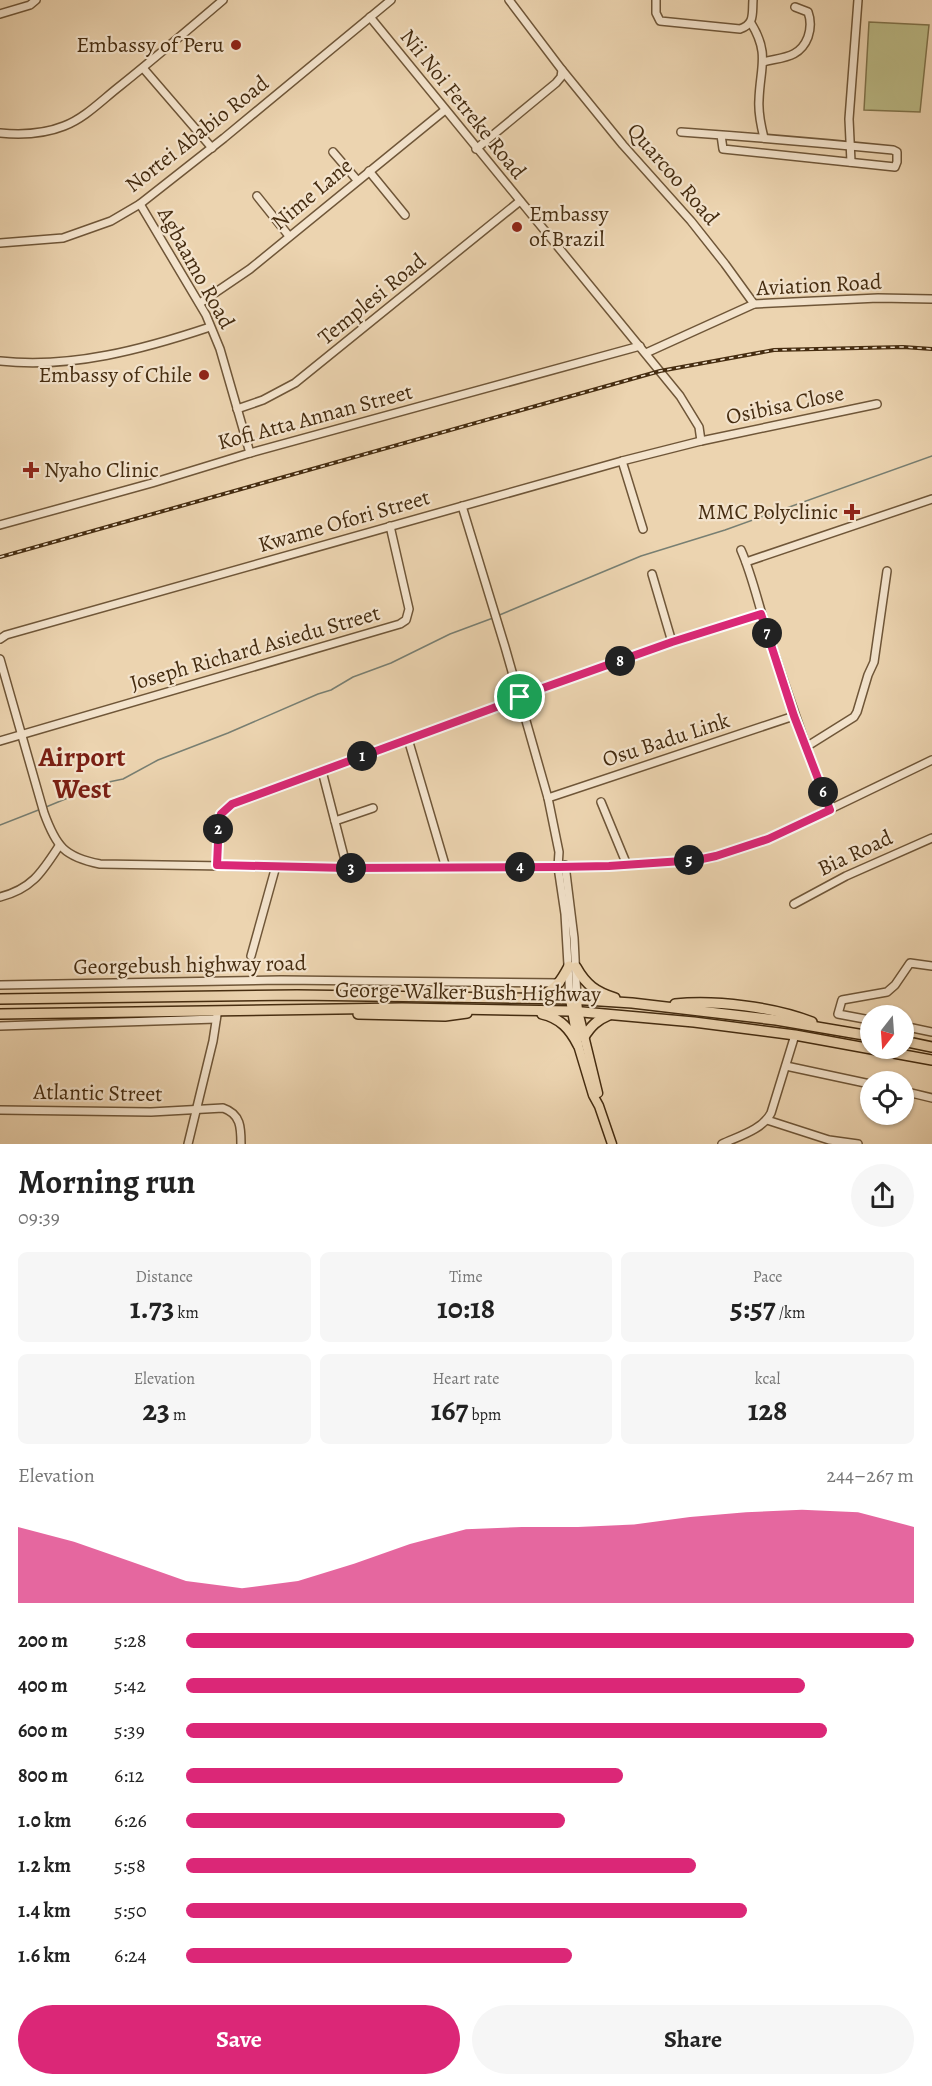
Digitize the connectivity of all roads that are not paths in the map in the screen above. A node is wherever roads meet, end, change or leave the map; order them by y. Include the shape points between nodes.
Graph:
1 (36, 0) edge
2 (223, 0) edge
3 (391, 0) edge
4 (509, 0) edge
5 (656, 0) edge
6 (753, 0) edge
7 (858, 0) edge
8 (795, 7) dead end
9 (0, 14) edge
10 (369, 17) junction
11 (751, 23) junction
12 (763, 62) junction
13 (143, 68) junction
14 (561, 70) junction
15 (445, 110) junction
16 (681, 132) dead end
17 (0, 133) edge
18 (721, 135) junction
19 (764, 138) junction
20 (849, 145) junction
21 (212, 148) junction
22 (476, 148) junction
23 (333, 152) dead end
24 (851, 162) junction
25 (369, 171) junction
26 (357, 180) junction
27 (257, 196) dead end
28 (520, 201) junction
29 (140, 204) junction
30 (405, 215) dead end
31 (289, 236) junction
32 (0, 243) edge
33 (932, 299) edge
34 (200, 303) junction
35 (754, 304) junction
36 (210, 327) junction
37 (640, 346) junction
38 (646, 353) junction
39 (0, 361) edge
40 (877, 404) dead end
41 (237, 409) junction
42 (700, 441) junction
43 (250, 453) junction
44 (622, 461) junction
45 (932, 499) edge
46 (462, 506) junction
47 (0, 525) edge
48 (390, 526) junction
49 (643, 529) dead end
50 (741, 550) dead end
51 (746, 562) junction
52 (887, 571) dead end
53 (652, 574) dead end
54 (761, 614) junction
55 (0, 639) edge
56 (672, 642) junction
57 (0, 659) edge
58 (520, 697) junction
59 (794, 716) junction
60 (21, 735) junction
61 (408, 739) junction
62 (0, 741) edge
63 (806, 747) junction
64 (932, 760) edge
65 (322, 771) junction
66 (548, 798) junction
67 (601, 802) dead end
68 (374, 808) dead end
69 (830, 810) junction
70 (335, 821) junction
71 (932, 838) edge
72 (59, 846) junction
73 (559, 852) junction
74 (217, 865) junction
75 (627, 865) junction
76 (276, 866) junction
77 (558, 867) junction
78 (566, 867) junction
79 (347, 868) junction
80 (446, 868) junction
81 (0, 897) edge
82 (794, 904) dead end
83 (251, 956) dead end
84 (932, 966) edge
85 (572, 967) junction
86 (560, 983) junction
87 (0, 985) edge
88 (535, 998) junction
89 (0, 999) edge
90 (573, 999) junction
91 (632, 1003) junction
92 (525, 1010) junction
93 (574, 1011) junction
94 (0, 1014) edge
95 (217, 1014) junction
96 (609, 1015) junction
97 (860, 1018) edge
98 (0, 1026) edge
99 (914, 1028) edge
100 (932, 1032) edge
101 (860, 1033) edge
102 (795, 1035) junction
103 (581, 1041) junction
104 (914, 1043) edge
105 (932, 1047) edge
106 (932, 1060) edge
107 (786, 1066) junction
108 (860, 1082) edge
109 (914, 1094) edge
110 (932, 1098) edge
111 (0, 1110) edge
112 (196, 1111) junction
113 (767, 1120) junction
114 (829, 1142) edge
115 (188, 1144) edge
116 (241, 1144) edge
117 (612, 1144) edge
118 (722, 1144) edge
119 (858, 1144) edge

1 - 9 street
2 - 13 street
3 - 10 street, Nortei Ababio Road
4 - 14 street, Quarcoo Road
5 - 11 street via 660,21 740,29
6 - 11 street
7 - 20 street
8 - 12 street via 808,12 810,19 804,47
10 - 15 street, Nii Noi Fetreke Road
10 - 21 street, Nortei Ababio Road
11 - 12 street via 761,42
12 - 19 street via 759,102
13 - 17 street via 63,127 16,135
13 - 21 street
14 - 22 street via 556,83
14 - 35 street, Quarcoo Road via 691,221
15 - 22 street, Nii Noi Fetreke Road
15 - 25 street, Nime Lane
16 - 18 street
18 - 19 street
18 - 24 street via 723,149
19 - 20 street
20 - 24 street
20 - 24 street via 893,150 898,156 894,167
21 - 29 street, Nortei Ababio Road
22 - 28 street, Nii Noi Fetreke Road
23 - 26 street
25 - 26 street, Nime Lane
25 - 30 street
26 - 31 street, Nime Lane
27 - 31 street
28 - 37 street, Nii Noi Fetreke Road
28 - 41 street, Templesi Road via 295,383
29 - 32 street, Nortei Ababio Road via 111,221 63,238
29 - 34 street, Agbaamo Road
31 - 34 street, Nime Lane
33 - 35 street, Aviation Road
34 - 36 street, Agbaamo Road
35 - 38 street, Aviation Road
36 - 39 street via 157,344 95,357
36 - 41 street, Agbaamo Road
37 - 38 street, Nii Noi Fetreke Road
37 - 43 street, Kofi Atta Annan Street
38 - 42 street, Nii Noi Fetreke Road via 694,416
40 - 42 street, Osibisa Close
41 - 43 street, Agbaamo Road
42 - 44 street, Kwame Ofori Street
43 - 47 street, Kofi Atta Annan Street
44 - 46 street, Kwame Ofori Street
44 - 49 street
45 - 51 street
46 - 48 street, Kwame Ofori Street
46 - 58 street
48 - 55 street, Kwame Ofori Street
48 - 60 street, Joseph Richard Asiedu Street via 409,609 406,620 400,624
50 - 51 street
51 - 54 street
52 - 63 street via 874,662 858,712
53 - 56 street
54 - 56 street
54 - 59 street
56 - 58 street
57 - 60 street
58 - 61 street
58 - 66 street
59 - 63 street
59 - 66 street, Osu Badu Link
60 - 62 street, Joseph Richard Asiedu Street
60 - 72 street via 44,813
61 - 65 street
61 - 80 street
63 - 69 street
64 - 69 street
65 - 70 street
65 - 74 street via 232,804 224,811 218,826
66 - 73 street
67 - 75 street
68 - 70 street
69 - 75 street via 768,839 716,856
70 - 79 street
71 - 82 street, Bia Road
72 - 74 street via 79,859 100,864
72 - 81 street via 36,880
73 - 77 street
73 - 78 street
74 - 76 street
75 - 78 street
76 - 79 street
76 - 83 street
77 - 78 street
77 - 80 street
77 - 85 street
78 - 85 street
79 - 80 street
84 - 97 street via 910,963 887,992 842,1000 838,1014
85 - 86 highway
85 - 90 street
85 - 91 highway via 590,987
86 - 87 street, Georgebush highway road via 281,980
86 - 88 highway
88 - 89 highway, George Walker Bush Highway via 297,995
88 - 90 highway, George Walker Bush Highway
90 - 91 highway, George Walker Bush Highway
90 - 93 main road
91 - 101 highway, George Walker Bush Highway via 740,1006
92 - 93 highway, George Walker Bush Highway
92 - 95 highway, George Walker Bush Highway via 492,1009 445,1016 361,1015 326,1009
92 - 103 highway via 560,1020
93 - 96 highway, George Walker Bush Highway
93 - 103 main road
94 - 95 highway, George Walker Bush Highway
95 - 98 street
95 - 112 street
96 - 102 highway, George Walker Bush Highway
96 - 103 highway via 590,1027
99 - 100 street
102 - 106 highway, George Walker Bush Highway
102 - 107 street
103 - 117 main road via 593,1095
104 - 105 highway
107 - 108 street
107 - 113 street
109 - 110 street
111 - 112 street, Atlantic Street
112 - 115 street
112 - 116 street, Atlantic Street via 228,1109 238,1118
113 - 114 street
113 - 118 street
114 - 119 street

